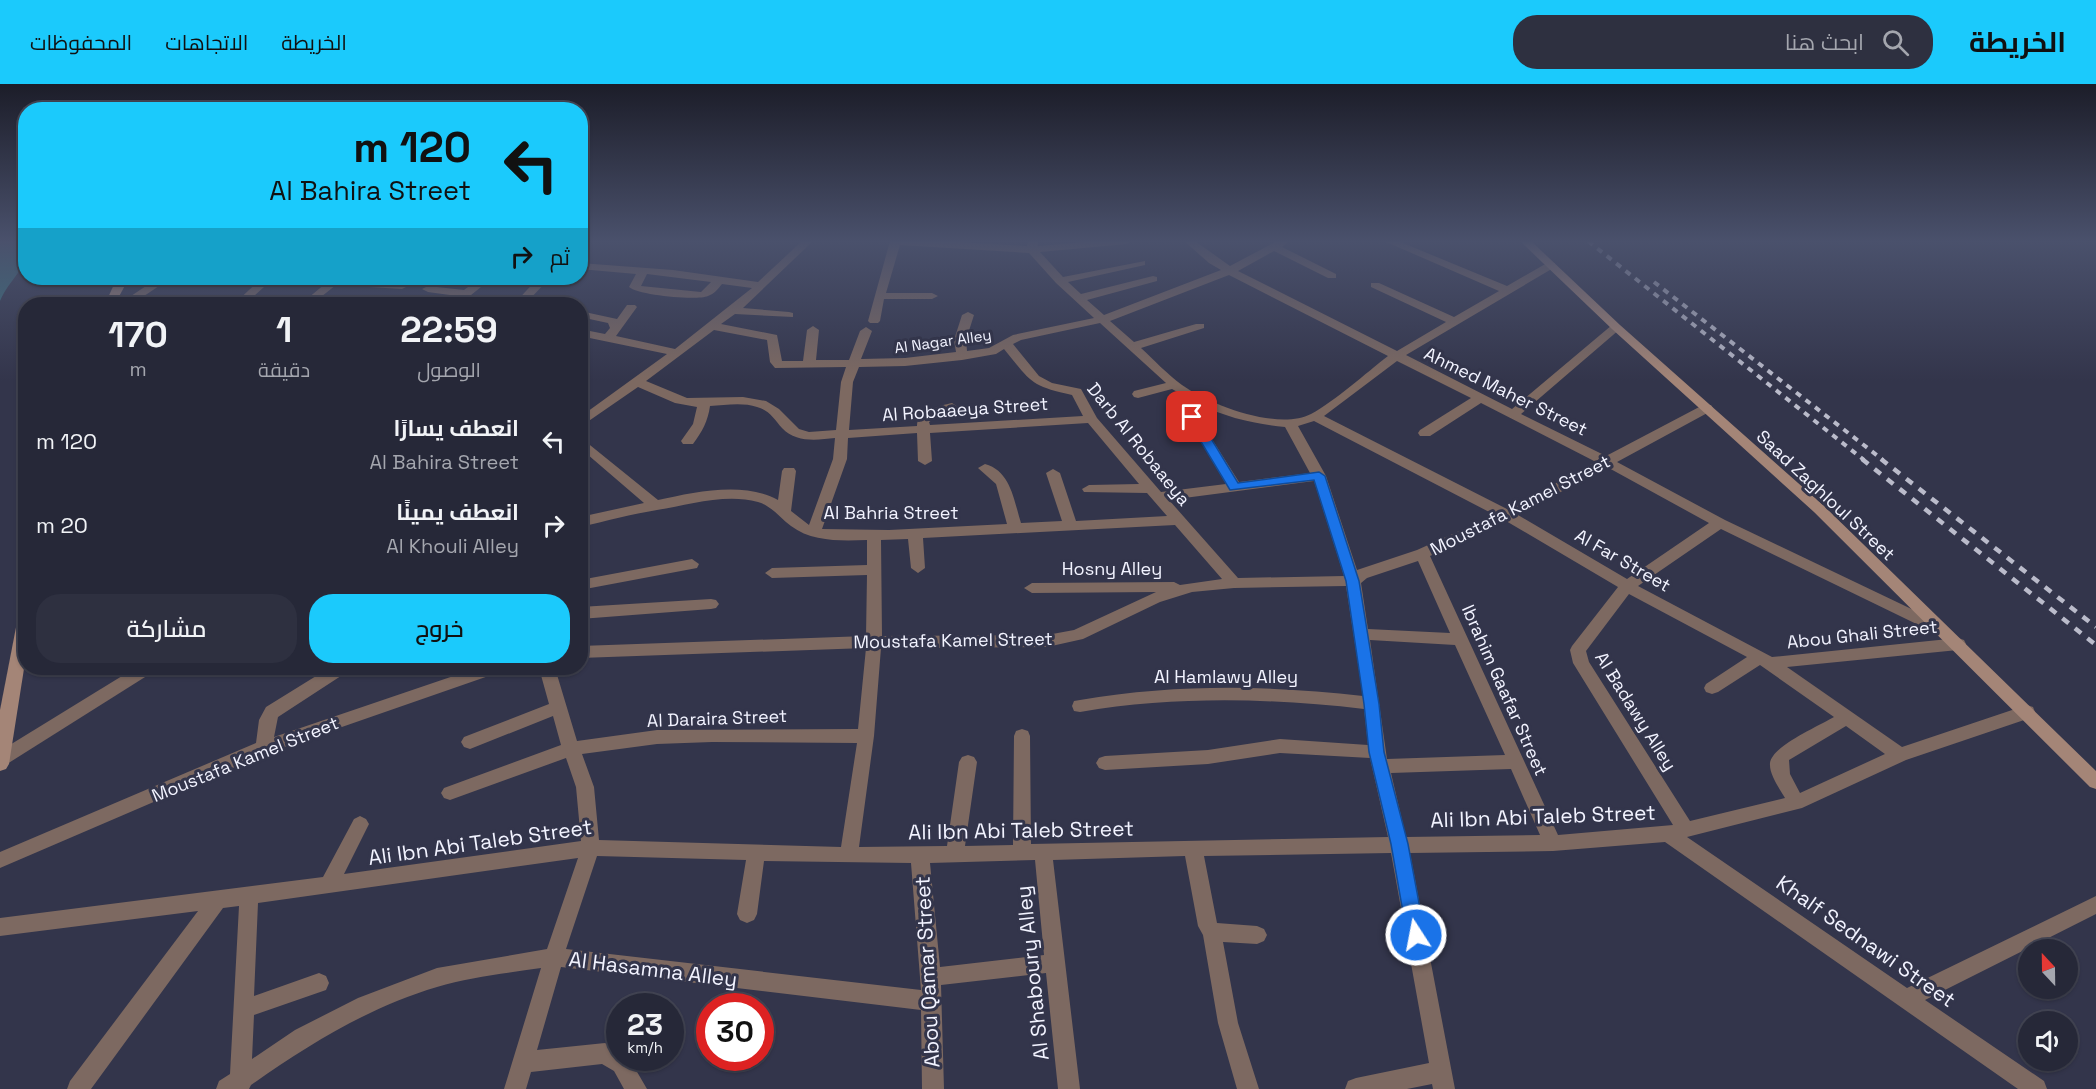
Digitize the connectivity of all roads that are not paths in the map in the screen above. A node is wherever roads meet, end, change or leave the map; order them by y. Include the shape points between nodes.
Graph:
1 (150, 288) edge
2 (474, 288) edge
3 (638, 288) edge
4 (712, 288) edge
5 (758, 288) edge
6 (882, 288) edge
7 (1068, 288) edge
8 (1119, 288) edge
9 (1187, 288) edge
10 (1263, 288) edge
11 (1381, 288) edge
12 (1502, 288) edge
13 (1514, 288) edge
14 (1575, 288) edge
15 (428, 289) dead end
16 (1509, 291) junction
17 (466, 294) junction
18 (879, 296) junction
19 (932, 296) dead end
20 (136, 297) edge
21 (462, 297) edge
22 (1080, 298) junction
23 (631, 307) dead end
24 (731, 310) junction
25 (588, 315) edge
26 (789, 315) dead end
27 (968, 315) dead end
28 (1104, 320) junction
29 (1456, 321) junction
30 (710, 326) junction
31 (1200, 326) dead end
32 (1616, 327) junction
33 (813, 330) dead end
34 (588, 332) edge
35 (612, 333) junction
36 (1007, 345) junction
37 (1131, 347) junction
38 (678, 353) junction
39 (962, 356) junction
40 (1396, 356) junction
41 (853, 364) junction
42 (809, 365) junction
43 (638, 382) junction
44 (1174, 385) junction
45 (1138, 394) dead end
46 (1479, 398) junction
47 (1196, 399) junction
48 (704, 403) junction
49 (952, 407) dead end
50 (1707, 408) junction
51 (1512, 415) junction
52 (588, 417) edge
53 (1315, 417) junction
54 (1091, 419) junction
55 (1290, 424) junction
56 (922, 430) junction
57 (1425, 433) dead end
58 (842, 436) junction
59 (688, 441) dead end
60 (588, 448) edge
61 (925, 461) dead end
62 (1607, 462) junction
63 (985, 468) dead end
64 (789, 471) dead end
65 (1053, 473) dead end
66 (1319, 476) junction
67 (1235, 487) junction
68 (1089, 489) dead end
69 (1154, 493) junction
70 (656, 506) junction
71 (784, 510) junction
72 (1507, 515) junction
73 (588, 520) edge
74 (1178, 520) junction
75 (1720, 523) junction
76 (1071, 526) junction
77 (1015, 529) junction
78 (814, 532) junction
79 (915, 534) junction
80 (874, 535) junction
81 (1422, 554) junction
82 (692, 564) dead end
83 (918, 568) dead end
84 (874, 570) junction
85 (772, 573) dead end
86 (1353, 581) junction
87 (1234, 583) junction
88 (588, 584) edge
89 (1628, 586) junction
90 (1192, 587) junction
91 (1032, 588) dead end
92 (711, 604) dead end
93 (588, 612) edge
94 (1942, 630) junction
95 (1361, 634) junction
96 (1460, 639) junction
97 (874, 642) junction
98 (1958, 644) junction
99 (588, 652) edge
100 (1765, 660) junction
101 (19, 675) edge
102 (136, 675) edge
103 (330, 675) edge
104 (467, 675) edge
105 (549, 675) edge
106 (1712, 688) dead end
107 (1372, 704) junction
108 (1080, 706) dead end
109 (559, 707) junction
110 (2027, 712) junction
111 (1848, 717) junction
112 (866, 736) junction
113 (1022, 736) dead end
114 (470, 741) dead end
115 (264, 747) junction
116 (571, 749) junction
117 (1900, 755) junction
118 (1378, 759) junction
119 (0, 762) edge
120 (968, 762) dead end
121 (1516, 762) junction
122 (1105, 764) dead end
123 (2096, 782) edge
124 (450, 793) dead end
125 (1797, 803) junction
126 (360, 824) dead end
127 (1677, 832) junction
128 (1553, 843) junction
129 (1400, 844) junction
130 (591, 848) junction
131 (1193, 848) junction
132 (1043, 851) junction
133 (1022, 852) junction
134 (756, 853) junction
135 (849, 855) junction
136 (920, 855) junction
137 (956, 855) junction
138 (0, 860) edge
139 (329, 885) junction
140 (249, 896) junction
141 (218, 900) junction
142 (2096, 904) edge
143 (747, 914) dead end
144 (0, 927) edge
145 (1212, 932) junction
146 (1257, 935) dead end
147 (554, 957) junction
148 (1055, 963) junction
149 (931, 977) junction
150 (319, 983) dead end
151 (1908, 998) junction
152 (932, 1001) junction
153 (244, 1009) junction
154 (523, 1062) junction
155 (1443, 1080) edge
156 (236, 1086) edge
157 (78, 1089) edge
158 (515, 1089) edge
159 (636, 1089) edge
160 (933, 1089) edge
161 (1069, 1089) edge
162 (1248, 1089) edge
163 (1356, 1089) edge
164 (2036, 1089) edge

1 - 20 street
2 - 17 street
3 - 4 street via 701,295
5 - 24 street
6 - 18 street
7 - 22 street
8 - 22 street
9 - 28 street, Al Nagar Alley
10 - 40 street, Ahmed Maher Street
11 - 29 street
12 - 16 street
13 - 16 street
14 - 32 main road, Saad Zaghloul Street
15 - 17 street
16 - 29 street
17 - 21 street
18 - 19 street
18 - 41 street
22 - 28 street
23 - 35 street
24 - 26 street
24 - 30 street
25 - 35 street via 613,321
27 - 39 street via 960,340
28 - 36 street, Al Nagar Alley via 1017,337
28 - 37 street
29 - 40 street
30 - 38 street
30 - 42 street, Al Nagar Alley via 773,337 779,365
31 - 37 street
32 - 50 main road, Saad Zaghloul Street
32 - 51 street
33 - 42 street
34 - 35 street
35 - 38 street
36 - 39 street, Al Nagar Alley
36 - 54 street, Darb Al Robaaeya via 1035,379 1077,392
37 - 44 street
38 - 43 street
39 - 41 street, Al Nagar Alley
40 - 46 street, Ahmed Maher Street
40 - 53 street
41 - 42 street, Al Nagar Alley
41 - 58 street via 847,382
43 - 48 street, Al Robaaeya Street via 675,399
43 - 52 street
44 - 45 street
44 - 47 street
46 - 51 street, Ahmed Maher Street
46 - 57 street
47 - 55 street via 1222,411
47 - 67 street via 1190,411 1192,417
48 - 58 street, Al Robaaeya Street via 756,403 768,406 795,433
48 - 59 street via 698,428
49 - 56 street via 928,415
50 - 62 street, Moustafa Kamel Street
50 - 94 main road, Saad Zaghloul Street
51 - 62 street, Ahmed Maher Street
53 - 55 street
53 - 72 street, Al Far Street
54 - 56 street, Al Robaaeya Street
54 - 69 street, Darb Al Robaaeya
55 - 66 street
56 - 58 street, Al Robaaeya Street
56 - 61 street
58 - 78 street via 840,459
60 - 70 street
62 - 72 street, Moustafa Kamel Street
62 - 75 street, Ahmed Maher Street
63 - 77 street via 1002,482
64 - 71 street
65 - 76 street
66 - 67 street
66 - 86 street
67 - 69 street
68 - 69 street
69 - 74 street, Darb Al Robaaeya
70 - 71 street, Al Bahria Street via 742,495 767,500
70 - 73 street, Al Bahria Street
71 - 78 street, Al Bahria Street via 795,523
72 - 81 street, Moustafa Kamel Street
72 - 89 street, Al Far Street
74 - 76 street, Al Bahria Street
74 - 87 street, Darb Al Robaaeya
75 - 89 street
75 - 94 street, Ahmed Maher Street
76 - 77 street, Al Bahria Street
77 - 79 street, Al Bahria Street
78 - 80 street, Al Bahria Street
79 - 80 street, Al Bahria Street
79 - 83 street
80 - 84 street
81 - 86 street, Moustafa Kamel Street via 1362,574
81 - 96 street, Ibrahim Gaafar Street
82 - 88 street
84 - 85 street
84 - 97 street
86 - 87 street, Moustafa Kamel Street
86 - 95 street
87 - 90 street, Moustafa Kamel Street
89 - 100 street, Al Far Street
89 - 127 street, Al Badawy Alley via 1578,650 1578,657
90 - 91 street, Hosny Alley
90 - 97 street, Moustafa Kamel Street via 1155,598 1077,635 1047,641
92 - 93 street
94 - 98 main road, Saad Zaghloul Street
95 - 96 street
95 - 107 street
96 - 121 street, Ibrahim Gaafar Street
97 - 99 street, Moustafa Kamel Street
97 - 112 street
98 - 100 street, Abou Ghali Street
98 - 110 main road, Saad Zaghloul Street
100 - 106 street
100 - 111 street, Al Far Street
101 - 119 main road
102 - 119 street
103 - 115 street via 272,712 267,720
104 - 115 street, Moustafa Kamel Street
105 - 109 street
107 - 108 street, Al Hamlawy Alley via 1308,696 1207,693 1148,696
107 - 118 street
109 - 114 street
109 - 116 street
110 - 117 street, Ali Ibn Abi Taleb Street
110 - 123 main road, Saad Zaghloul Street
111 - 117 street, Al Far Street
111 - 125 street via 1783,755 1779,763 1781,774
112 - 116 street, Al Daraira Street via 701,735
112 - 135 street
113 - 133 street
115 - 138 street, Moustafa Kamel Street
116 - 124 street, Al Daraira Street
116 - 130 street via 585,787
117 - 125 street, Ali Ibn Abi Taleb Street
118 - 121 street
118 - 122 street via 1280,746 1208,757
118 - 129 street
120 - 137 street
121 - 128 street, Ibrahim Gaafar Street
125 - 127 street, Ali Ibn Abi Taleb Street
126 - 139 street
127 - 128 street, Ali Ibn Abi Taleb Street
127 - 151 street, Khalf Sednawi Street
128 - 129 street, Ali Ibn Abi Taleb Street
129 - 131 street, Ali Ibn Abi Taleb Street
129 - 155 street
130 - 134 street, Ali Ibn Abi Taleb Street
130 - 139 street, Ali Ibn Abi Taleb Street
130 - 147 street
131 - 132 street, Ali Ibn Abi Taleb Street
131 - 145 street
132 - 133 street, Ali Ibn Abi Taleb Street
132 - 148 street, Al Shaboury Alley
133 - 137 street, Ali Ibn Abi Taleb Street
134 - 135 street, Ali Ibn Abi Taleb Street
134 - 143 street
135 - 136 street, Ali Ibn Abi Taleb Street
136 - 137 street, Ali Ibn Abi Taleb Street
136 - 149 street, Abou Qamar Street
139 - 140 street, Ali Ibn Abi Taleb Street
140 - 141 street, Ali Ibn Abi Taleb Street
140 - 153 street
141 - 144 street, Ali Ibn Abi Taleb Street
141 - 157 street
142 - 151 street
145 - 146 street
145 - 162 street via 1228,1023
147 - 152 street, Al Hasamna Alley
147 - 154 street
147 - 156 street, Al Hasamna Alley via 437,977 365,1005 302,1037
148 - 149 street
148 - 161 street, Al Shaboury Alley
149 - 152 street, Abou Qamar Street
150 - 153 street
151 - 164 street, Khalf Sednawi Street
152 - 160 street, Abou Qamar Street
153 - 156 street
154 - 158 street
154 - 159 street via 605,1053 621,1064
155 - 163 street

